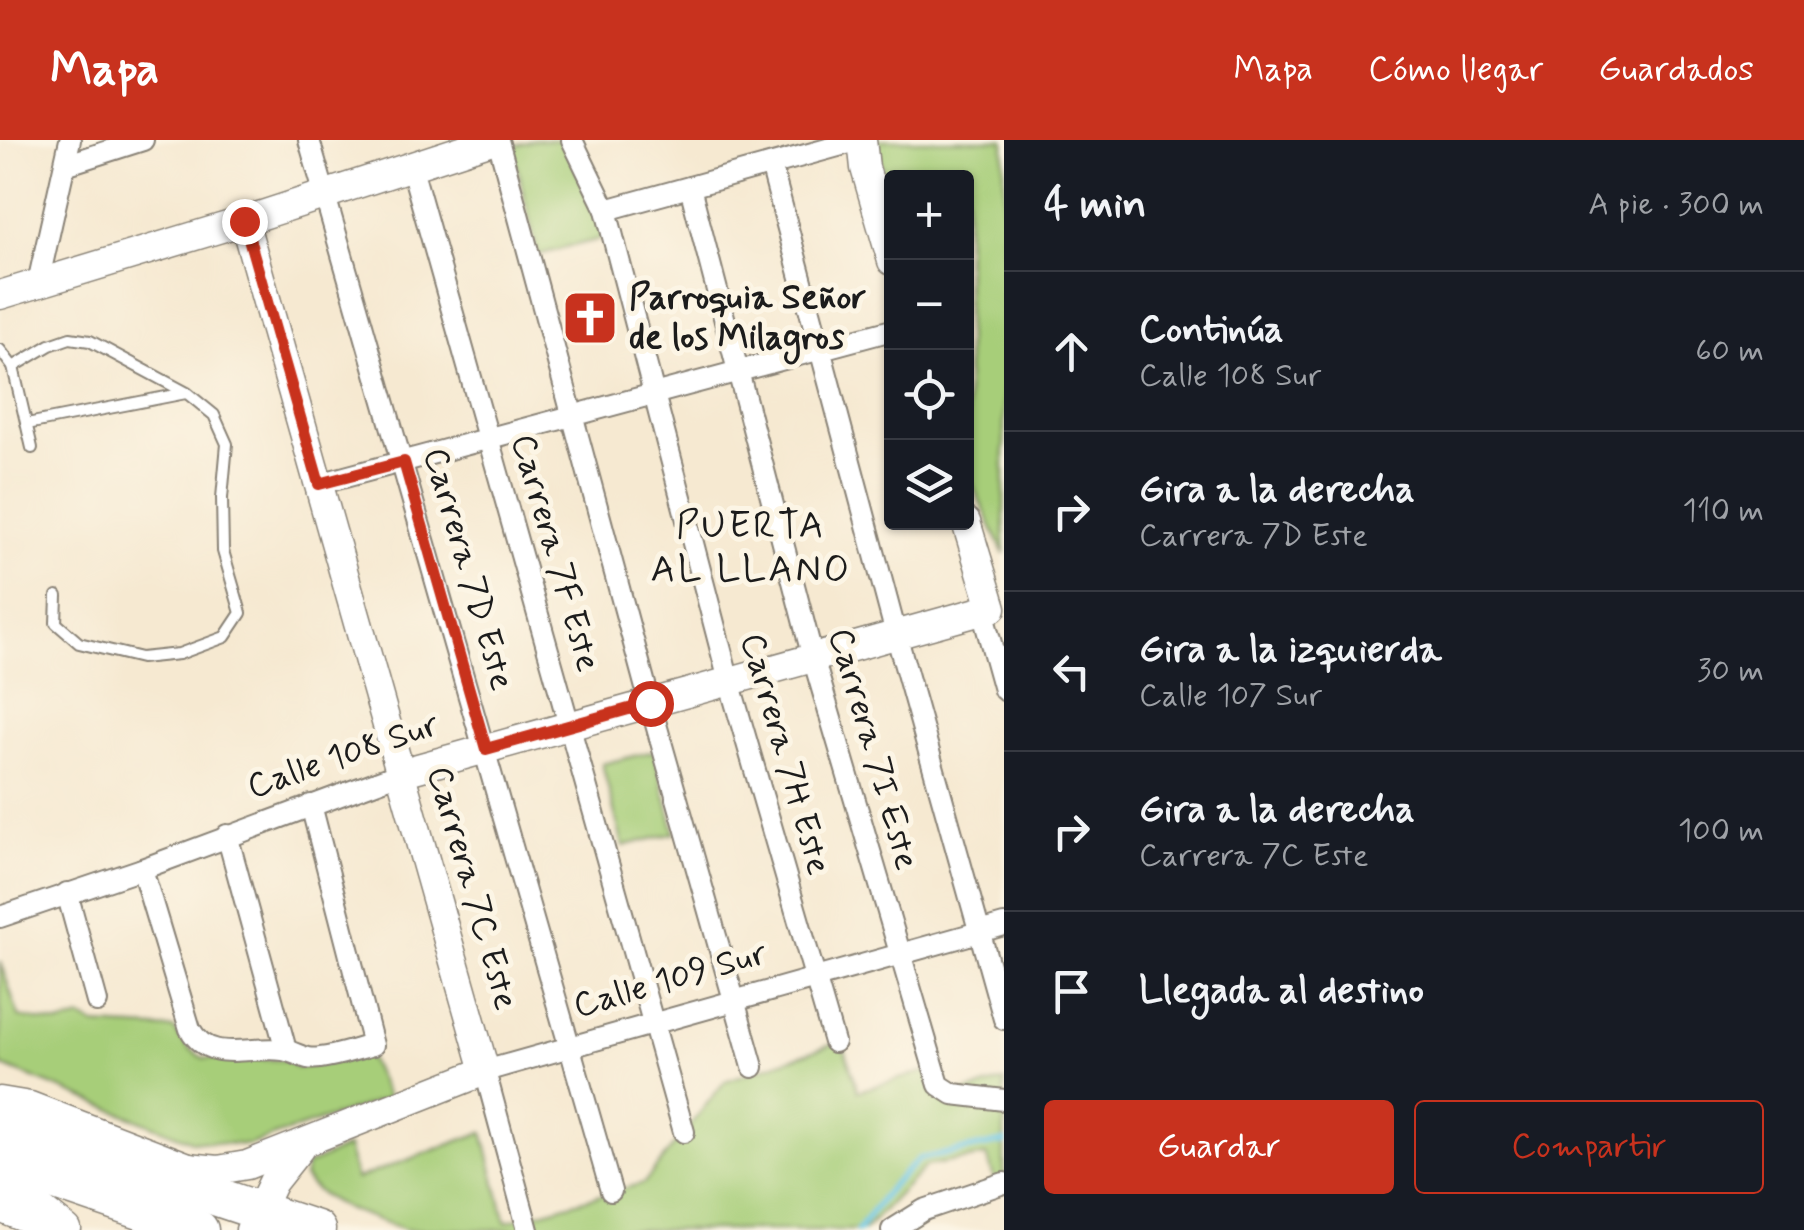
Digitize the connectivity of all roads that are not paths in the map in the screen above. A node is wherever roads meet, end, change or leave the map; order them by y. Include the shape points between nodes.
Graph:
1 (70, 140) edge
2 (143, 140) edge
3 (309, 140) edge
4 (495, 140) edge
5 (572, 140) edge
6 (861, 140) edge
7 (65, 164) junction
8 (411, 165) junction
9 (771, 165) junction
10 (690, 187) junction
11 (326, 193) junction
12 (606, 210) junction
13 (244, 221) junction
14 (892, 260) edge
15 (38, 283) junction
16 (0, 295) edge
17 (884, 332) edge
18 (820, 349) junction
19 (0, 350) edge
20 (13, 367) junction
21 (738, 371) junction
22 (186, 393) junction
23 (654, 394) junction
24 (572, 416) junction
25 (27, 424) junction
26 (488, 438) junction
27 (32, 448) dead end
28 (404, 462) junction
29 (319, 484) junction
30 (969, 530) edge
31 (57, 596) dead end
32 (993, 607) edge
33 (896, 634) junction
34 (812, 658) junction
35 (730, 681) junction
36 (1004, 690) edge
37 (650, 703) junction
38 (570, 726) junction
39 (486, 749) junction
40 (400, 773) junction
41 (311, 805) junction
42 (227, 835) junction
43 (142, 868) junction
44 (68, 893) junction
45 (0, 917) edge
46 (1004, 924) edge
47 (980, 931) junction
48 (898, 955) junction
49 (816, 978) junction
50 (734, 1001) junction
51 (97, 1002) dead end
52 (1004, 1019) edge
53 (654, 1024) junction
54 (834, 1042) dead end
55 (570, 1048) junction
56 (286, 1050) junction
57 (753, 1067) dead end
58 (485, 1071) junction
59 (0, 1088) edge
60 (1004, 1100) edge
61 (0, 1101) edge
62 (15, 1115) edge
63 (684, 1132) dead end
64 (304, 1144) junction
65 (0, 1162) edge
66 (188, 1168) junction
67 (0, 1176) edge
68 (1004, 1183) edge
69 (611, 1191) dead end
70 (0, 1208) edge
71 (254, 1220) edge
72 (54, 1230) edge
73 (67, 1230) edge
74 (199, 1230) edge
75 (316, 1230) edge
76 (528, 1230) edge
77 (892, 1230) edge

1 - 7 street
2 - 7 street
3 - 11 street, Carrera 7D Este
4 - 8 street
4 - 24 street
5 - 12 street, Carrera 7H Este
6 - 9 street
6 - 14 street
7 - 15 street
8 - 11 street
8 - 26 street, Carrera 7F Este
9 - 10 street
9 - 18 street
10 - 12 street
10 - 21 street, Carrera 7I Este
11 - 13 street
11 - 28 street, Carrera 7D Este
12 - 23 street, Carrera 7H Este
13 - 15 street
13 - 29 street, Carrera 7C Este
15 - 16 street
17 - 18 street
18 - 21 street
18 - 33 street
19 - 20 lane
20 - 22 lane via 50,344 90,341
20 - 25 lane
21 - 23 street
21 - 34 street, Carrera 7I Este
22 - 25 lane
22 - 31 lane via 214,415 227,444 223,551 241,613 225,637 179,654 140,658 79,643 56,623
23 - 24 street
23 - 35 street, Carrera 7H Este
24 - 26 street
24 - 37 street
25 - 27 lane
26 - 28 street
26 - 38 street, Carrera 7F Este
28 - 29 street
28 - 39 street, Carrera 7D Este
29 - 40 street, Carrera 7C Este
30 - 32 street
32 - 33 street, Calle 108 Sur
32 - 36 street
33 - 34 street, Calle 108 Sur
33 - 47 street
34 - 35 street, Calle 108 Sur
34 - 48 street, Carrera 7I Este
35 - 37 street, Calle 108 Sur
35 - 49 street, Carrera 7H Este
37 - 38 street, Calle 108 Sur
37 - 50 street
38 - 39 street, Calle 108 Sur
38 - 53 street, Carrera 7F Este
39 - 40 street, Calle 108 Sur
39 - 55 street, Carrera 7D Este
40 - 41 street, Calle 108 Sur
40 - 58 street, Carrera 7C Este
41 - 42 street, Calle 108 Sur
41 - 56 street via 374,1045 305,1059
42 - 43 street, Calle 108 Sur
42 - 56 street
43 - 44 street, Calle 108 Sur
43 - 56 street via 198,1043 214,1050
44 - 45 street, Calle 108 Sur
44 - 51 street
46 - 47 street, Calle 109 Sur
47 - 48 street, Calle 109 Sur
47 - 52 street
48 - 49 street, Calle 109 Sur
48 - 60 street, Carrera 7I Este via 939,1085
49 - 50 street, Calle 109 Sur
49 - 54 street, Carrera 7H Este
50 - 53 street, Calle 109 Sur
50 - 57 street
53 - 55 street, Calle 109 Sur
53 - 63 street, Carrera 7F Este
55 - 58 street, Calle 109 Sur
55 - 69 street, Carrera 7D Este
58 - 64 street, Calle 109 Sur
58 - 76 street, Carrera 7C Este
59 - 62 street
61 - 62 street
62 - 66 street
62 - 71 highway
64 - 66 street, Calle 109 Sur via 247,1165
64 - 71 street, Calle 109 Sur via 272,1182
65 - 74 highway
66 - 71 street via 234,1188
67 - 73 street
68 - 77 street via 924,1210
70 - 72 street
71 - 75 highway

